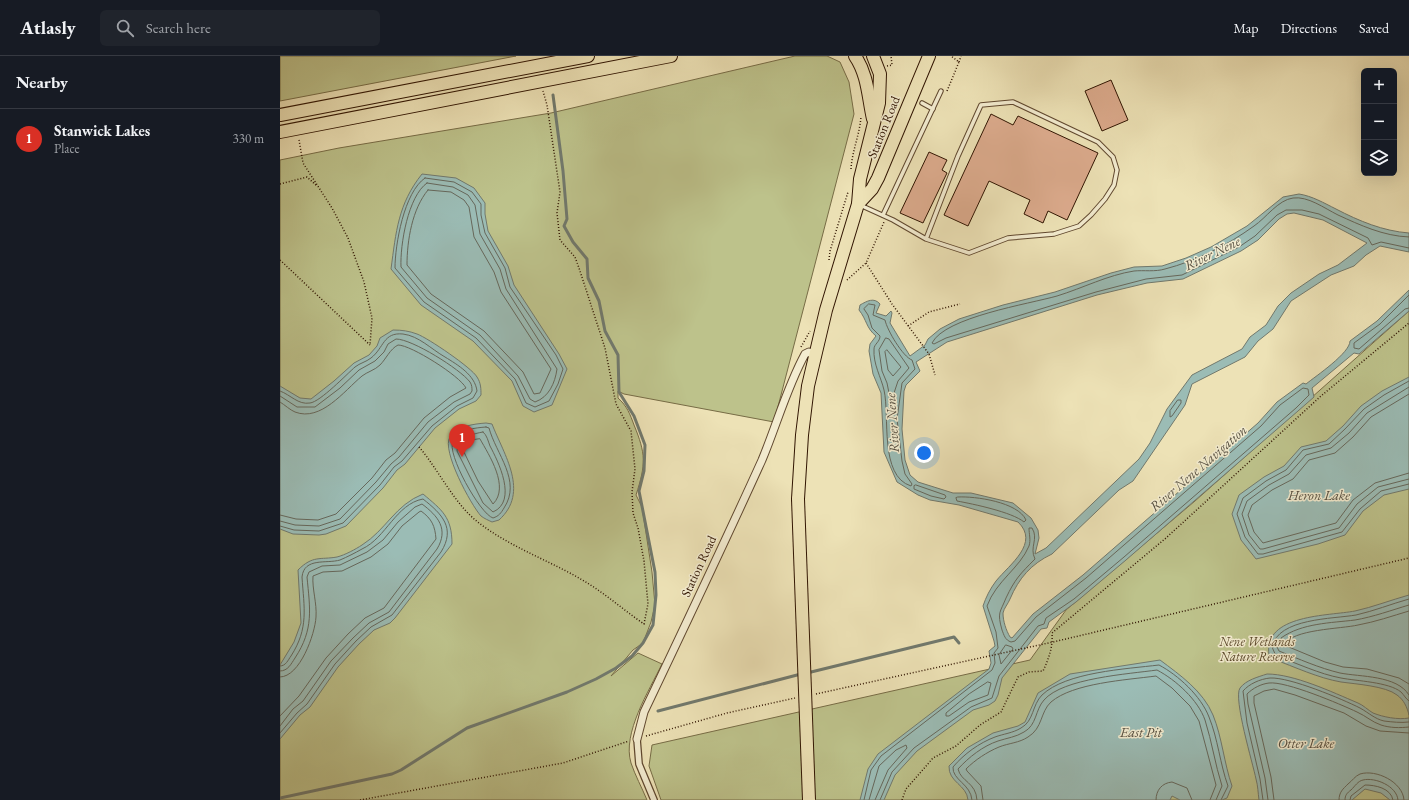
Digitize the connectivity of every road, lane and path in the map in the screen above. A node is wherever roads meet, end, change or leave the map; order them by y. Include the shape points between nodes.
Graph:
1 (588, 56) edge
2 (671, 56) edge
3 (855, 56) edge
4 (873, 56) edge
5 (891, 56) edge
6 (929, 56) edge
7 (961, 56) edge
8 (958, 62) dead end
9 (888, 66) dead end
10 (543, 91) dead end
11 (941, 91) dead end
12 (922, 103) dead end
13 (933, 109) junction
14 (861, 114) dead end
15 (280, 115) edge
16 (874, 120) junction
17 (280, 132) edge
18 (299, 138) dead end
19 (851, 172) dead end
20 (280, 184) edge
21 (850, 185) dead end
22 (320, 189) junction
23 (858, 204) junction
24 (883, 215) junction
25 (926, 239) junction
26 (280, 260) edge
27 (866, 263) dead end
28 (829, 264) dead end
29 (960, 304) dead end
30 (1409, 323) edge
31 (908, 326) junction
32 (815, 354) junction
33 (935, 375) dead end
34 (419, 447) dead end
35 (1409, 558) edge
36 (1052, 642) junction
37 (979, 658) dead end
38 (636, 739) joint
39 (627, 741) dead end
40 (360, 800) edge
41 (654, 800) edge
42 (809, 800) edge
43 (902, 800) edge

1 - 15 highway
2 - 17 highway
3 - 16 highway via 866,78
4 - 16 highway, Station Road via 880,82 879,103
5 - 9 path via 892,65
6 - 23 highway, Station Road via 878,178
7 - 8 path
10 - 34 path via 560,192 560,240 575,257 597,321 616,404 631,431 635,469 633,513 644,561 648,604 644,624 589,584 535,557 479,523 446,486
11 - 13 lane
12 - 13 lane
13 - 24 lane
14 - 19 path
16 - 23 highway, Station Road via 860,179
18 - 22 path via 303,163
20 - 22 path via 307,177
21 - 28 path via 830,250
22 - 26 path via 348,238 364,282 372,318 370,345
23 - 24 lane
23 - 32 highway, Station Road
24 - 25 lane
25 - 25 lane via 981,105 1013,102 1098,142 1113,157 1117,170 1114,185 1105,200 1079,226 1054,234 1008,238 969,253
27 - 31 path
29 - 31 path via 930,312
30 - 36 path via 1321,396 1166,538 1052,633
31 - 33 path via 929,354
32 - 38 street, Station Road via 805,354 797,368 777,425 720,553 644,712
32 - 42 highway, Station Road, bridge via 802,428 798,499
35 - 36 path
36 - 37 path
36 - 43 path via 1043,671 1029,672 1018,677 1001,712 980,725 956,746 933,758 906,789
38 - 41 street, Station Road via 639,764
39 - 40 path via 563,763

